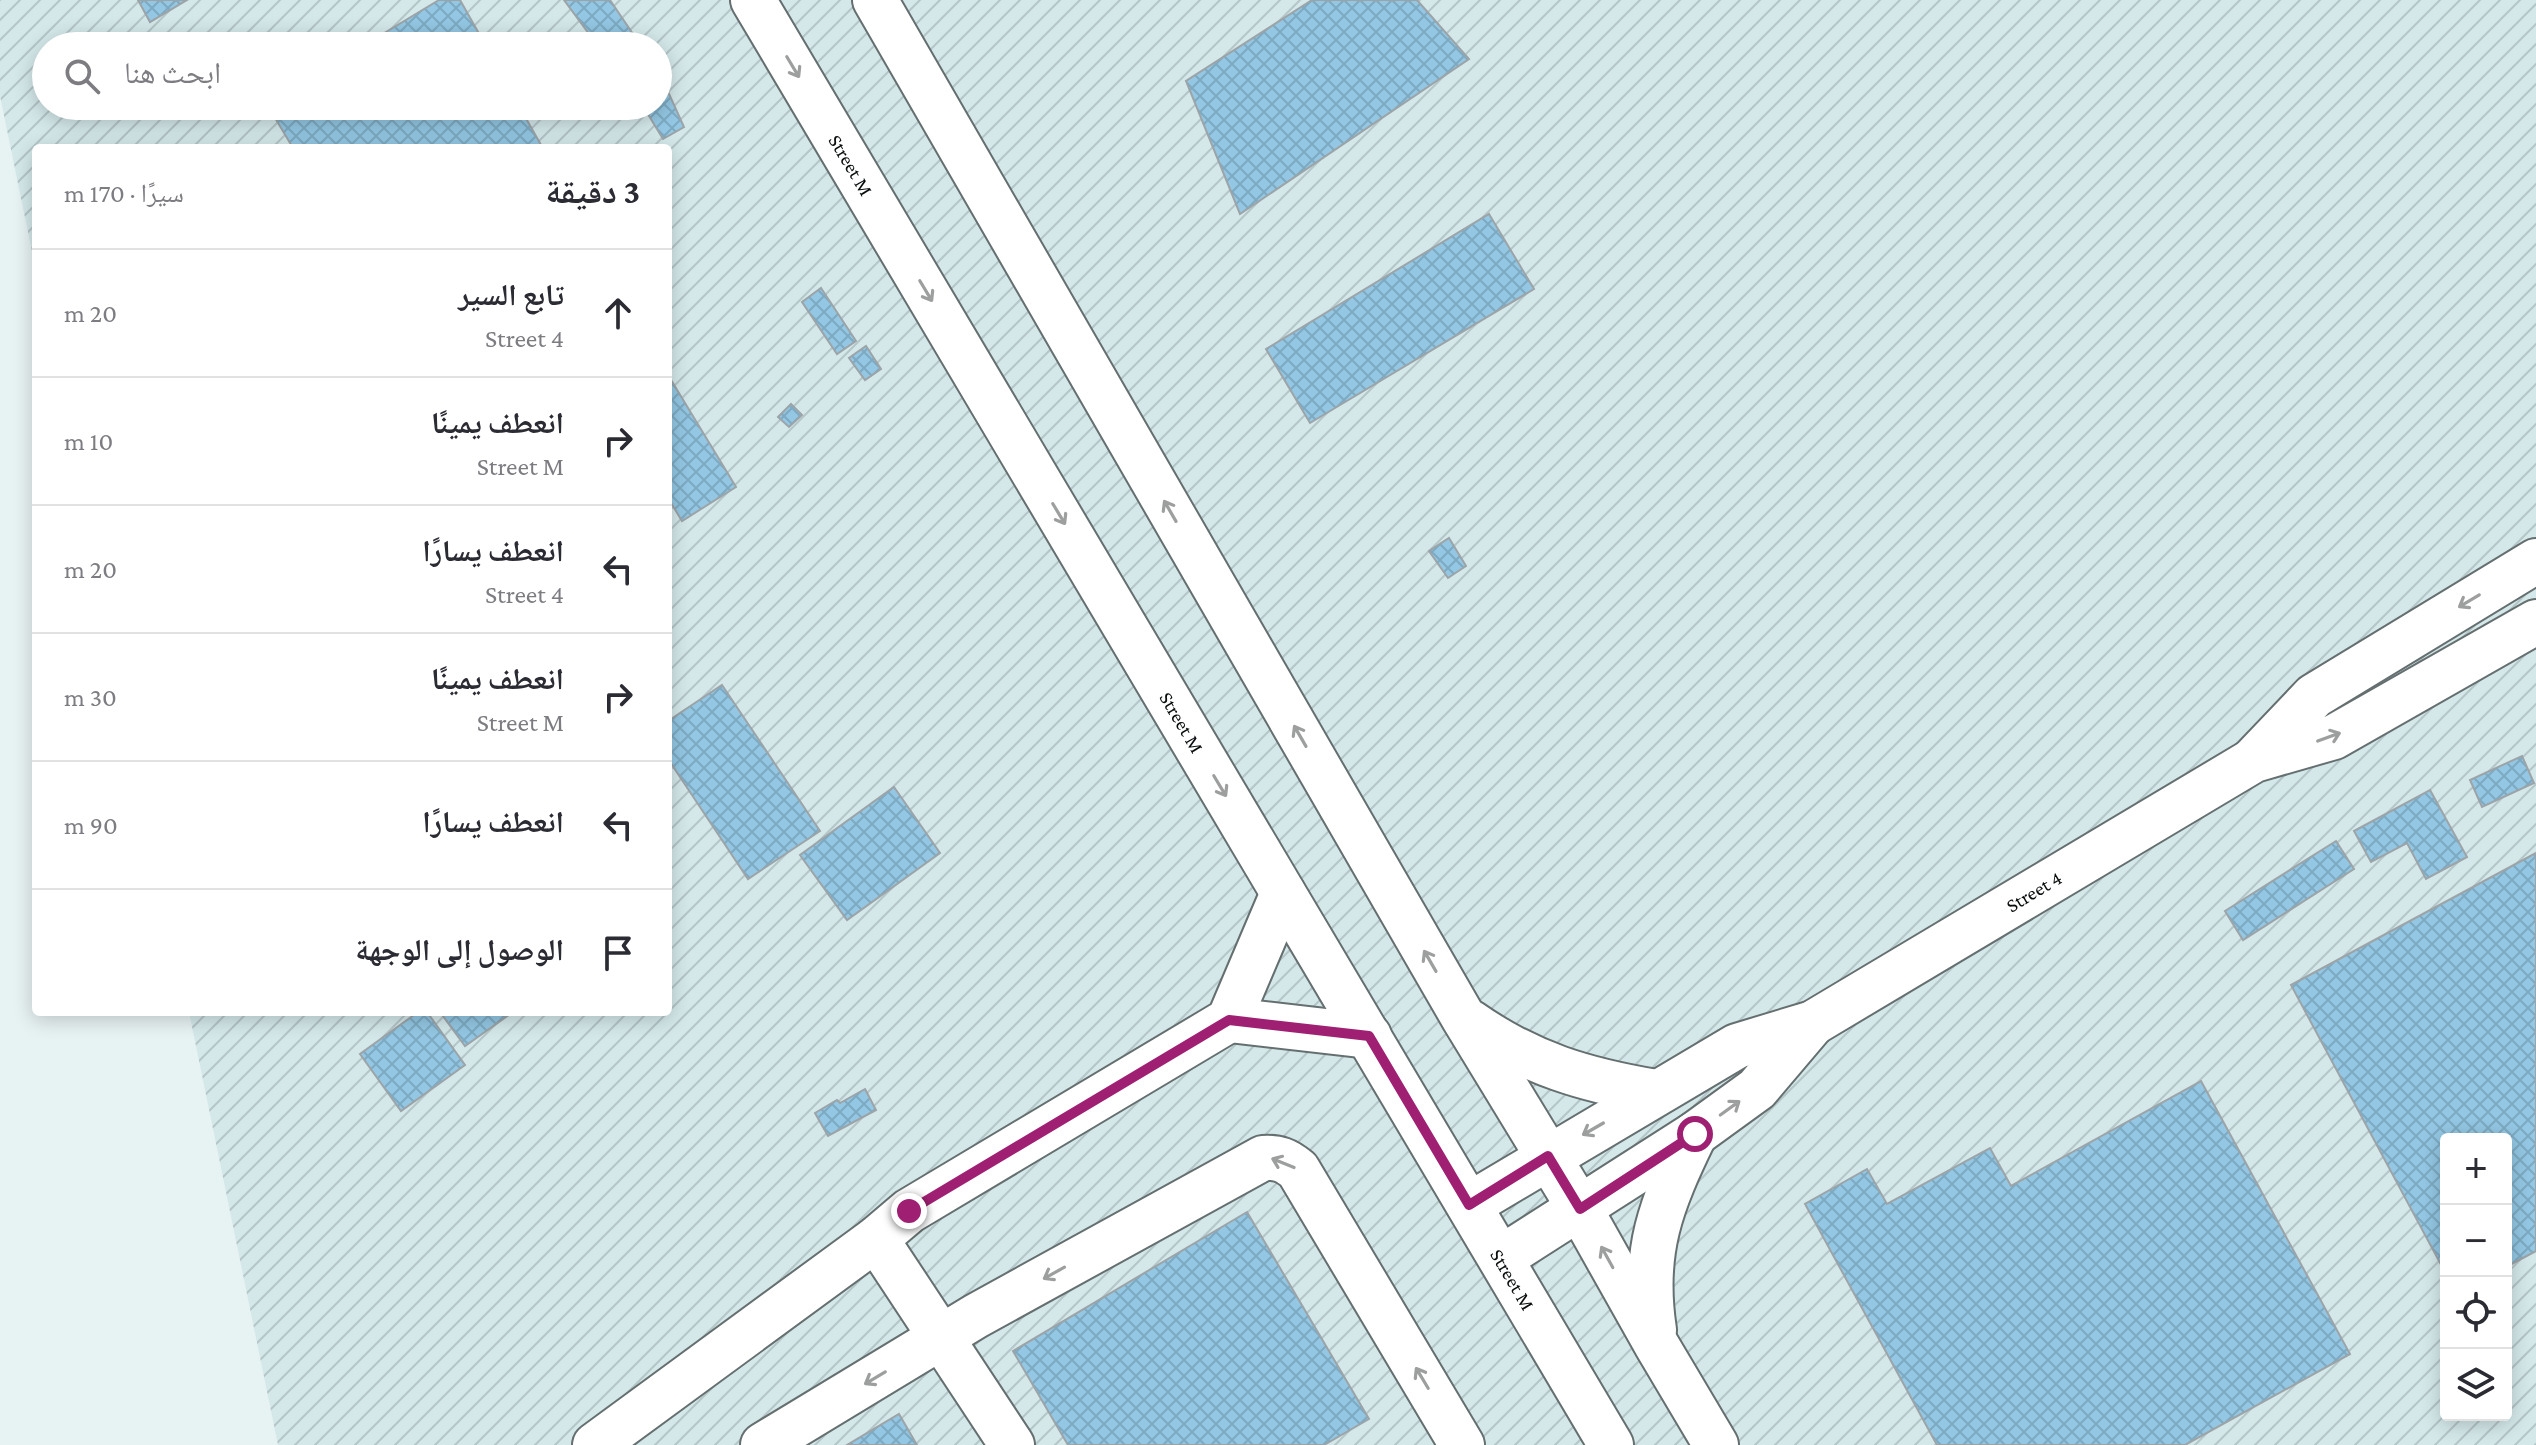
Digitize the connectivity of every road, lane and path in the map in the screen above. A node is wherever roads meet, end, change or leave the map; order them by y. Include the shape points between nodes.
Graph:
1 (753, 0) edge
2 (875, 0) edge
3 (2536, 561) edge
4 (2536, 622) edge
5 (2254, 760) junction
6 (1283, 893) junction
7 (1463, 1017) junction
8 (1229, 1020) junction
9 (1813, 1023) junction
10 (1369, 1036) junction
11 (1656, 1092) junction
12 (1695, 1134) junction
13 (1548, 1156) junction
14 (1469, 1205) junction
15 (1580, 1209) junction
16 (876, 1239) junction
17 (1501, 1258) junction
18 (959, 1327) junction
19 (1656, 1344) junction
20 (595, 1445) edge
21 (763, 1445) edge
22 (1012, 1445) edge
23 (1462, 1445) edge
24 (1611, 1445) edge
25 (1716, 1445) edge

1 -> 6 street, Street M
7 -> 2 street
3 -> 5 street, Street 4 via 2314,696
5 -> 4 street, Street 4 via 2334,737
5 - 9 street, Street 4
6 - 8 street
6 - 10 street, Street M
7 - 11 street via 1533,1060 1572,1075
7 - 13 street
8 - 10 street
8 - 16 street via 909,1211
9 - 11 street, Street 4 via 1737,1046
12 -> 9 street, Street 4 via 1757,1089
10 - 14 street, Street M
11 -> 13 street, Street 4
12 - 15 street, Street 4
12 - 19 street via 1659,1215 1650,1258 1649,1302
13 - 14 street, Street 4
13 - 15 street
14 - 17 street, Street M
15 - 17 street, Street 4
19 -> 15 street
16 - 18 street
16 - 20 street
17 - 24 street, Street M
18 -> 21 street
18 - 22 street
23 -> 18 street via 1298,1170 1275,1158 1263,1158
19 - 25 street

